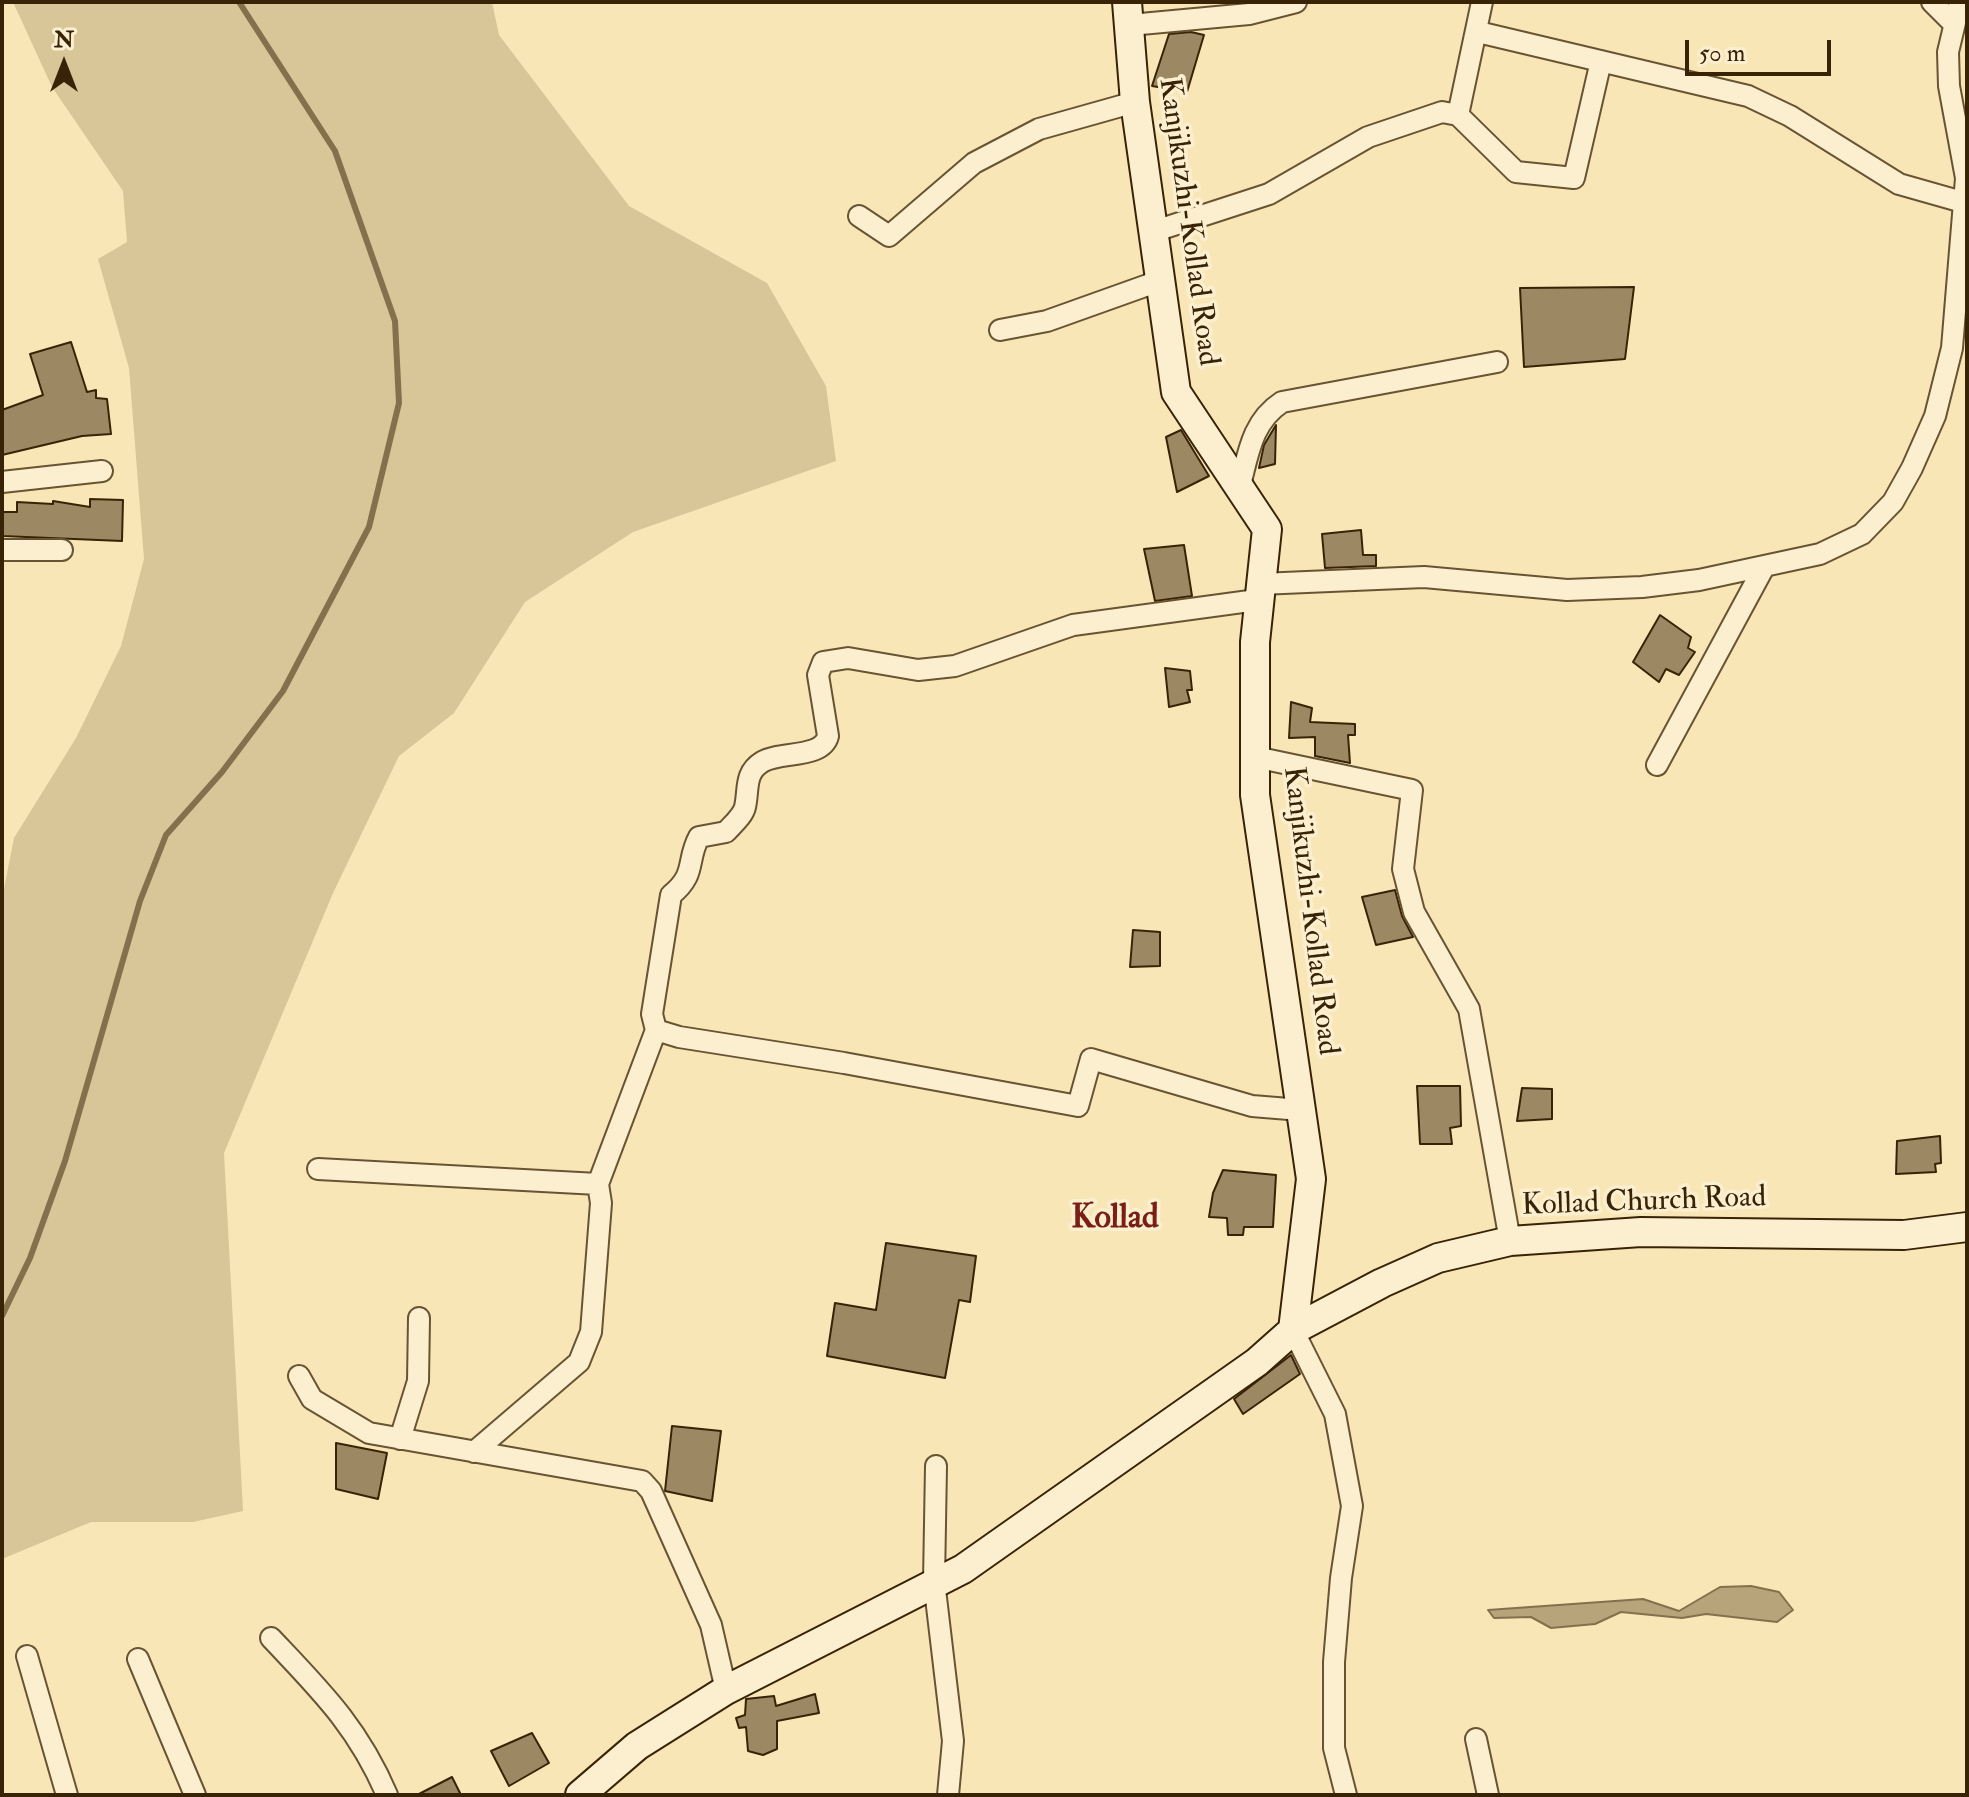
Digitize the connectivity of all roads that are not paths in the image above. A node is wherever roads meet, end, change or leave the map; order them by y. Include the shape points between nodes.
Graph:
1 (1296, 2) edge
2 (1482, 2) edge
3 (1932, 2) edge
4 (1960, 2) edge
5 (1129, 14) edge
6 (1953, 23) junction
7 (1478, 32) junction
8 (1601, 61) junction
9 (1135, 102) junction
10 (1458, 115) junction
11 (1966, 203) edge
12 (859, 216) dead end
13 (1152, 232) junction
14 (1159, 281) junction
15 (1000, 330) dead end
16 (1497, 362) dead end
17 (102, 471) dead end
18 (2, 482) edge
19 (1239, 489) junction
20 (2, 550) edge
21 (62, 550) dead end
22 (1764, 567) junction
23 (1258, 592) junction
24 (1255, 757) junction
25 (1657, 765) dead end
26 (656, 1030) junction
27 (1301, 1110) junction
28 (318, 1169) dead end
29 (598, 1184) junction
30 (1967, 1227) edge
31 (1510, 1241) junction
32 (419, 1318) dead end
33 (1293, 1330) junction
34 (299, 1376) dead end
35 (400, 1439) junction
36 (474, 1452) junction
37 (936, 1466) dead end
38 (934, 1581) junction
39 (271, 1638) dead end
40 (27, 1656) dead end
41 (138, 1659) dead end
42 (726, 1690) junction
43 (1476, 1739) dead end
44 (67, 1795) edge
45 (195, 1795) edge
46 (387, 1795) edge
47 (580, 1795) edge
48 (948, 1795) edge
49 (1346, 1795) edge
50 (1488, 1795) edge

1 - 5 street via 1249,14
2 - 7 street
3 - 6 street
4 - 6 street
5 - 9 main road, Kanjikuzhi-Kollad Road
6 - 11 street via 1949,86
7 - 8 street
7 - 10 street
8 - 10 street via 1574,178 1516,172
8 - 11 street via 1748,96 1899,184
9 - 12 street via 1039,129 974,163 889,236
9 - 13 main road, Kanjikuzhi-Kollad Road
10 - 13 street via 1442,112 1412,120 1368,137 1269,194
11 - 22 street via 1952,348 1935,416 1893,502 1862,534 1820,554
13 - 14 main road, Kanjikuzhi-Kollad Road
14 - 15 street via 1047,321
14 - 19 main road, Kanjikuzhi-Kollad Road via 1176,392
16 - 19 street via 1282,402 1269,410 1252,439
17 - 18 street
19 - 23 main road, Kanjikuzhi-Kollad Road via 1267,529
20 - 21 street
22 - 23 street via 1627,588 1567,590 1424,577
22 - 25 street
23 - 24 main road, Kanjikuzhi-Kollad Road
23 - 26 street via 1073,625 955,666 918,670 848,658 823,662 818,675 826,744 771,758 751,771 745,811 726,832 699,837 685,884 671,895 652,1014
24 - 27 main road, Kanjikuzhi-Kollad Road via 1255,795
24 - 31 street via 1412,790 1403,869 1414,912 1469,1009
26 - 27 street via 1078,1106 1091,1059 1252,1106
26 - 29 street
27 - 33 main road, Kanjikuzhi-Kollad Road via 1311,1179
28 - 29 street
29 - 36 street via 591,1332 579,1362
30 - 31 main road, Kollad Church Road via 1904,1235 1641,1232
31 - 33 main road, Kollad Church Road via 1438,1258
32 - 35 street via 418,1381
33 - 38 main road, Kollad Church Road via 1257,1362 963,1569
33 - 49 street via 1335,1414 1352,1506 1334,1662 1334,1748
34 - 35 street via 312,1399 340,1418 369,1433
35 - 36 street
36 - 42 street via 642,1481 711,1625
37 - 38 street
38 - 42 main road, Kollad Church Road
38 - 48 street via 953,1728
39 - 46 street via 360,1739
40 - 44 street
41 - 45 street
42 - 47 main road, Kollad Church Road via 637,1746
43 - 50 street

